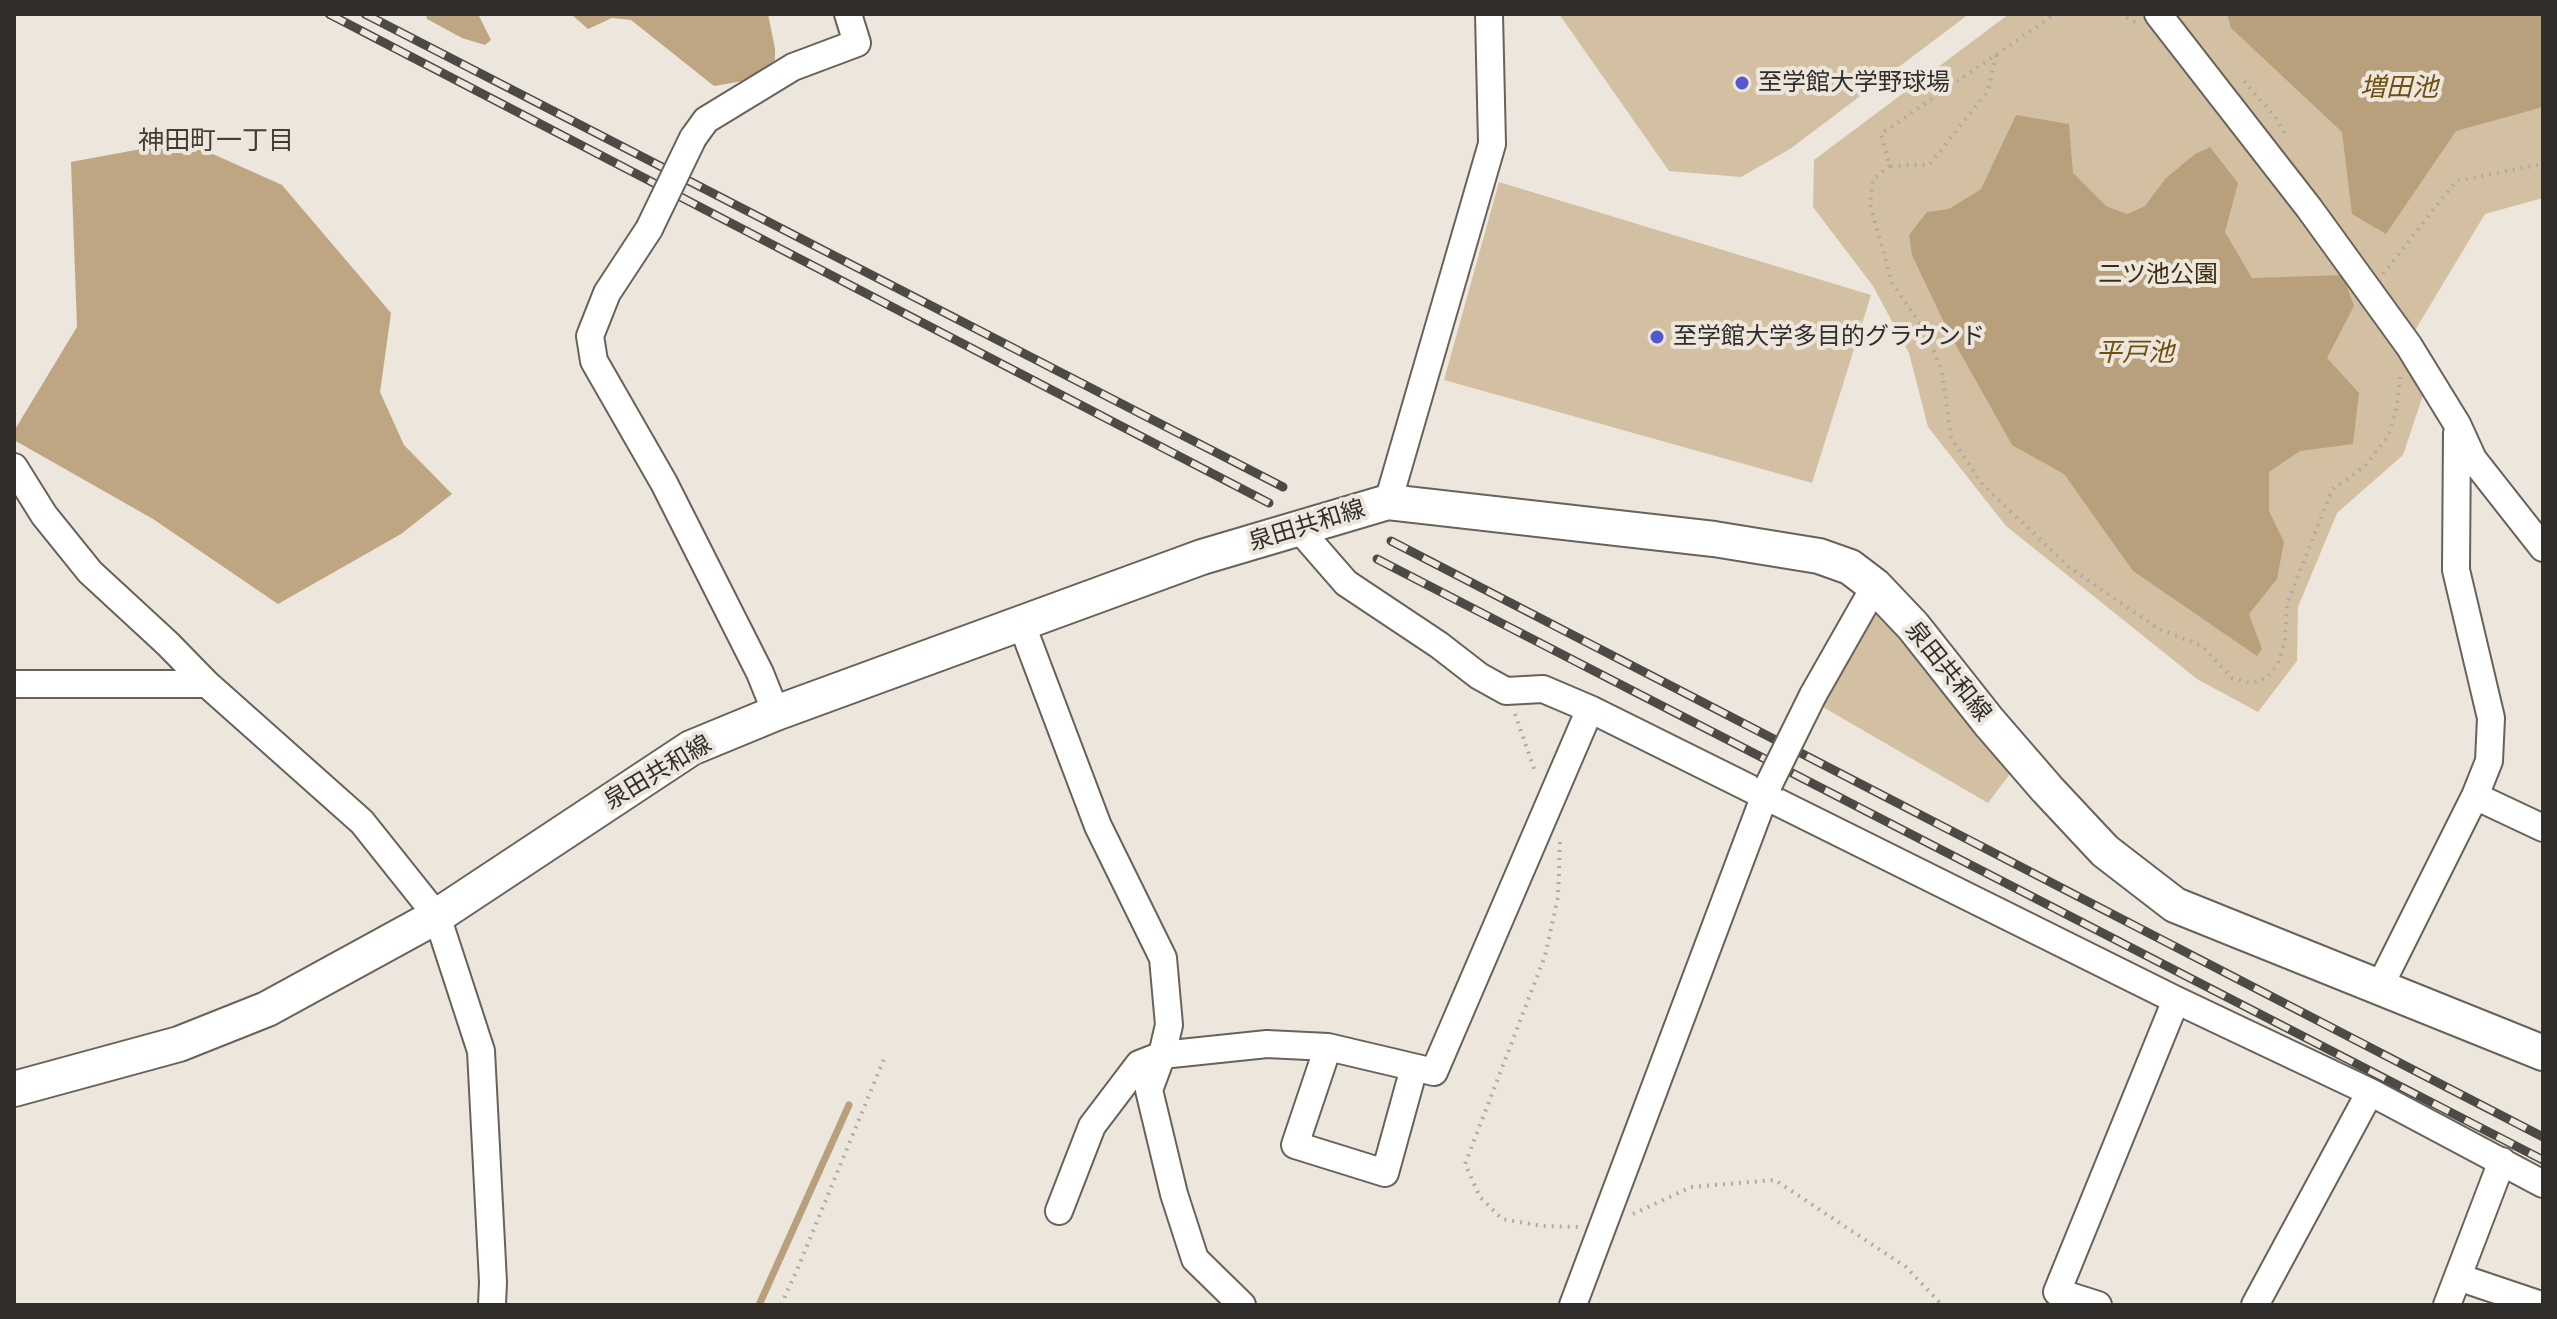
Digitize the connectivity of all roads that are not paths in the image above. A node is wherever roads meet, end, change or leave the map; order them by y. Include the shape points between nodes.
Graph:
1 (848, 14) edge
2 (1489, 14) edge
3 (2158, 14) edge
4 (2457, 424) junction
5 (14, 467) edge
6 (1388, 502) junction
7 (1299, 529) junction
8 (2543, 548) edge
9 (1875, 586) junction
10 (1022, 625) junction
11 (14, 684) edge
12 (207, 684) junction
13 (1590, 709) junction
14 (776, 713) junction
15 (1767, 790) junction
16 (2475, 796) junction
17 (2543, 828) edge
18 (437, 916) junction
19 (2379, 988) junction
20 (2176, 1000) junction
21 (1328, 1047) junction
22 (2543, 1053) edge
23 (1162, 1055) junction
24 (1414, 1068) junction
25 (14, 1089) edge
26 (2370, 1092) junction
27 (2502, 1161) junction
28 (2543, 1184) edge
29 (1059, 1211) dead end
30 (2458, 1277) junction
31 (492, 1305) edge
32 (1242, 1305) edge
33 (1573, 1305) edge
34 (2098, 1305) edge
35 (2255, 1305) edge
36 (2447, 1305) edge
37 (2541, 1305) edge

1 - 14 street, bridge via 857,43 793,67 706,120 649,229 607,293 590,336 594,361 664,483
2 - 6 street via 1492,144
3 - 4 street via 2309,208 2409,346
4 - 8 street via 2473,459
4 - 16 street via 2456,570 2491,718 2489,761
5 - 12 street via 90,572
6 - 7 main road, 泉田共和線
6 - 9 main road, 泉田共和線 via 1819,556 1850,567
7 - 10 main road, 泉田共和線 via 1202,557
7 - 13 street via 1346,583 1479,676 1506,691 1543,689
9 - 15 street, bridge
9 - 19 main road, 泉田共和線 via 2105,851 2175,905
10 - 14 main road, 泉田共和線
10 - 23 street via 1098,826 1163,958 1169,1025
11 - 12 street
12 - 18 street via 362,822
13 - 15 street
13 - 24 street via 1434,1072
14 - 18 main road, 泉田共和線 via 691,748
15 - 20 street
15 - 33 street
16 - 17 street
16 - 19 street
18 - 25 main road, 泉田共和線 via 267,1009 179,1044
18 - 31 street via 481,1051
19 - 22 main road, 泉田共和線
20 - 26 street
20 - 34 street via 2057,1292
21 - 23 street via 1267,1044
21 - 24 street
21 - 24 street via 1295,1145 1385,1173
23 - 29 street via 1139,1064 1092,1126
23 - 32 street via 1149,1090 1174,1194 1195,1259
26 - 27 street
26 - 35 street
27 - 28 street
27 - 30 street
30 - 36 street
30 - 37 street

